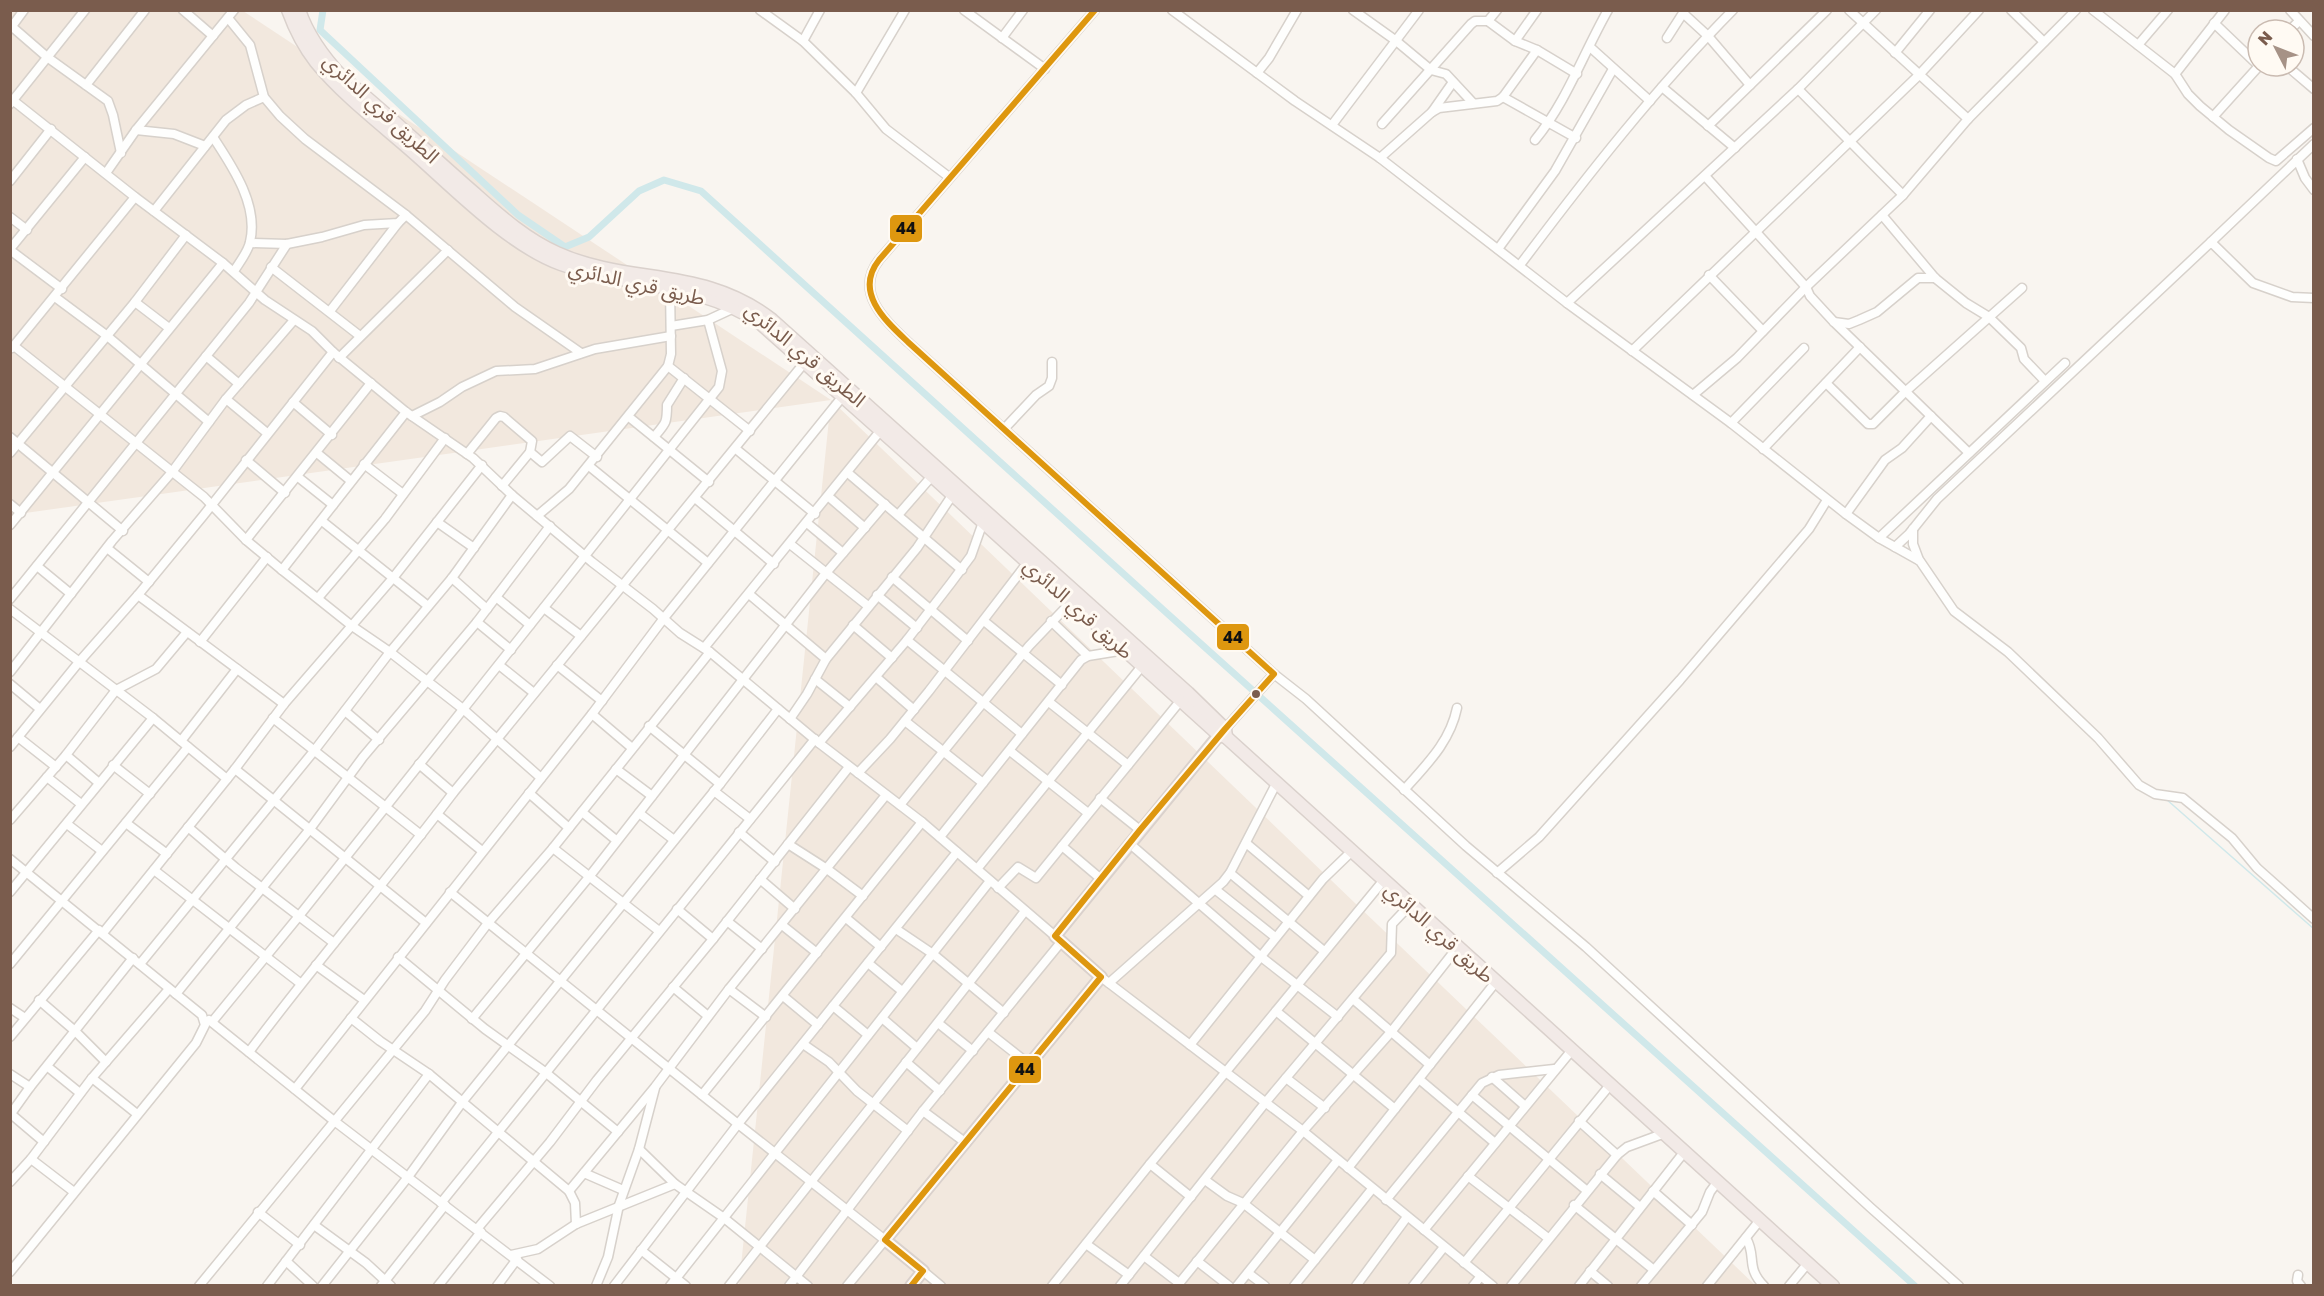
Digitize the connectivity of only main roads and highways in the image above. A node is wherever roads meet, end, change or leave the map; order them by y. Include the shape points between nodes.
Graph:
1 (288, 10) edge
2 (299, 10) edge
3 (1223, 734) junction
4 (911, 1286) edge
5 (1833, 1286) edge

1 - 3 highway, طريق قري الدائري via 309,53 328,75 512,237 542,256 583,272 700,295 760,323
2 - 3 highway, الطريق قري الدائري via 312,39 343,78 493,210 537,243 592,265 706,286 740,299 767,316 1172,678
3 - 4 main road via 1140,830 1058,938 1105,980 885,1240 922,1270
3 - 5 highway, طريق قري الدائري

